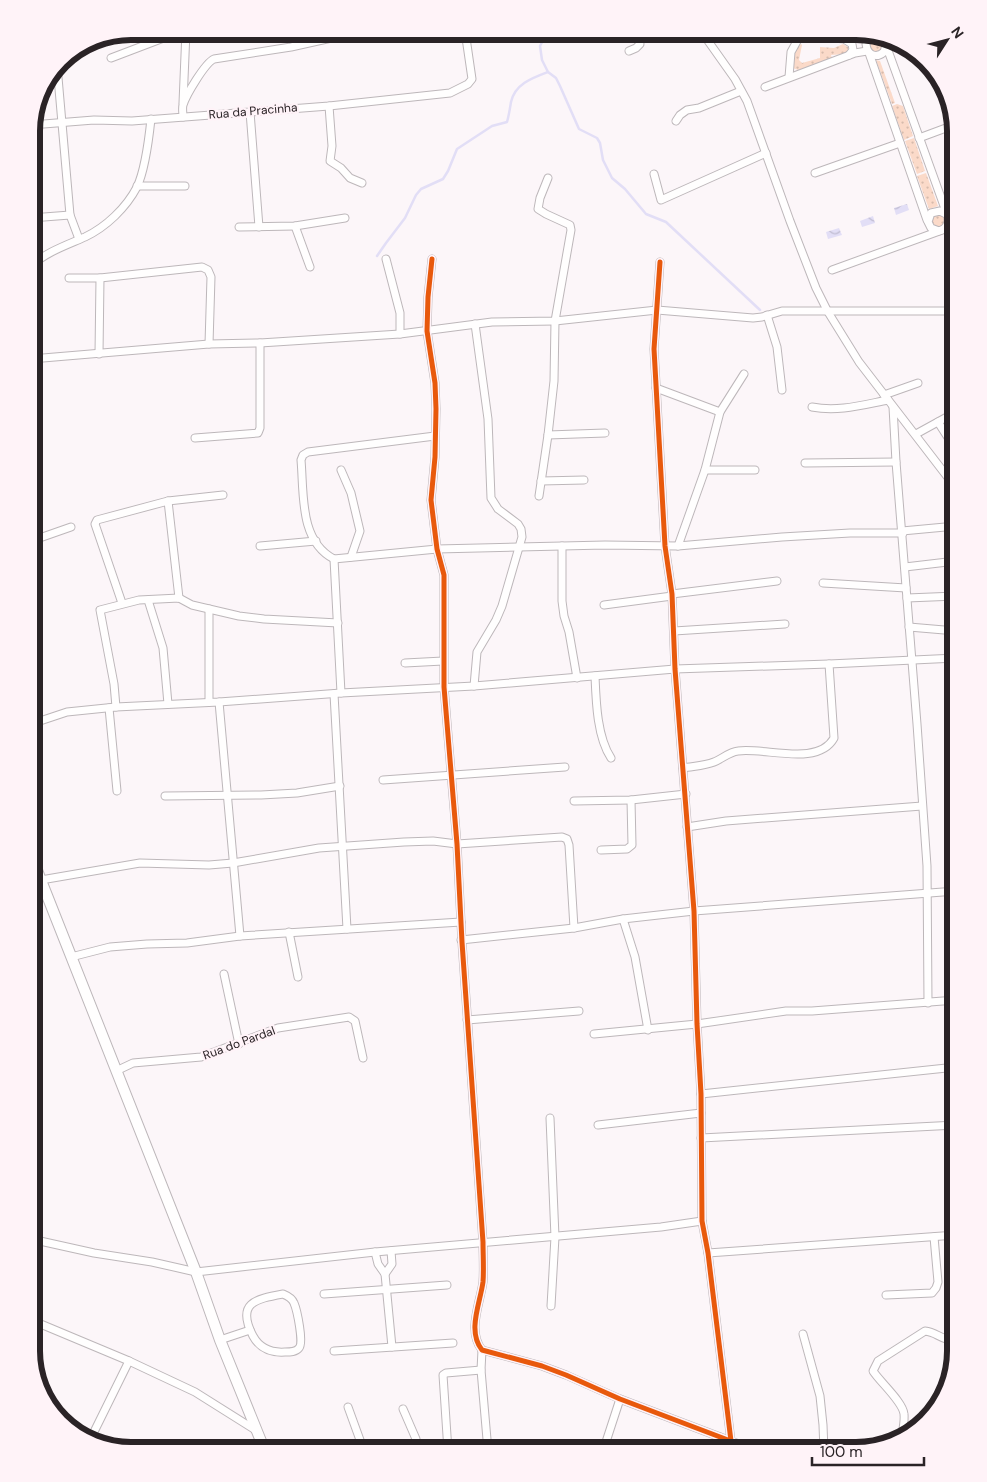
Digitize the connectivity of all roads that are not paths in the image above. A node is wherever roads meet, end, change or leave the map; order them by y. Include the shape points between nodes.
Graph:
1 (158, 40) edge
2 (186, 40) edge
3 (322, 40) edge
4 (466, 40) edge
5 (640, 40) edge
6 (707, 40) edge
7 (798, 40) edge
8 (846, 40) edge
9 (848, 40) edge
10 (865, 41) edge
11 (870, 41) edge
12 (885, 45) edge
13 (887, 46) edge
14 (629, 51) dead end
15 (868, 52) junction
16 (847, 56) junction
17 (111, 58) dead end
18 (57, 77) edge
19 (789, 77) junction
20 (765, 87) dead end
21 (741, 91) junction
22 (183, 105) junction
23 (329, 106) junction
24 (250, 112) junction
25 (183, 117) junction
26 (151, 119) junction
27 (676, 121) dead end
28 (61, 122) junction
29 (40, 124) edge
30 (947, 128) edge
31 (918, 138) junction
32 (900, 143) junction
33 (766, 153) junction
34 (815, 173) dead end
35 (654, 174) dead end
36 (548, 178) dead end
37 (362, 183) dead end
38 (137, 186) junction
39 (185, 186) dead end
40 (70, 215) junction
41 (947, 216) joint
42 (40, 217) edge
43 (345, 218) dead end
44 (929, 224) junction
45 (947, 224) edge
46 (295, 226) junction
47 (259, 227) junction
48 (239, 228) dead end
49 (947, 228) edge
50 (942, 230) junction
51 (924, 236) junction
52 (79, 240) junction
53 (432, 259) dead end
54 (40, 260) edge
55 (386, 260) dead end
56 (660, 262) dead end
57 (310, 267) dead end
58 (832, 270) dead end
59 (69, 278) dead end
60 (100, 278) junction
61 (657, 310) junction
62 (947, 311) edge
63 (828, 312) junction
64 (767, 315) junction
65 (555, 321) junction
66 (476, 324) junction
67 (427, 332) junction
68 (400, 334) junction
69 (260, 343) junction
70 (209, 344) junction
71 (100, 354) junction
72 (40, 358) edge
73 (744, 374) dead end
74 (918, 382) dead end
75 (656, 388) junction
76 (782, 390) dead end
77 (886, 398) junction
78 (812, 407) dead end
79 (894, 407) junction
80 (720, 412) junction
81 (947, 417) edge
82 (938, 422) junction
83 (605, 433) dead end
84 (916, 434) junction
85 (548, 435) junction
86 (435, 436) junction
87 (947, 436) edge
88 (195, 438) dead end
89 (896, 462) junction
90 (805, 463) dead end
91 (341, 470) dead end
92 (705, 470) junction
93 (755, 470) dead end
94 (947, 472) edge
95 (584, 480) dead end
96 (541, 481) junction
97 (223, 496) dead end
98 (538, 496) dead end
99 (168, 500) junction
100 (71, 527) dead end
101 (947, 527) edge
102 (902, 532) junction
103 (40, 538) edge
104 (316, 542) junction
105 (260, 546) dead end
106 (562, 546) junction
107 (665, 546) junction
108 (678, 546) junction
109 (519, 547) junction
110 (437, 549) junction
111 (351, 557) junction
112 (334, 559) junction
113 (947, 562) edge
114 (905, 567) junction
115 (778, 581) dead end
116 (824, 583) dead end
117 (906, 588) junction
118 (672, 595) junction
119 (947, 596) edge
120 (179, 598) junction
121 (907, 598) junction
122 (148, 600) junction
123 (122, 603) junction
124 (604, 605) dead end
125 (209, 609) junction
126 (338, 623) junction
127 (785, 624) dead end
128 (909, 627) junction
129 (947, 630) edge
130 (674, 631) junction
131 (947, 658) edge
132 (443, 660) junction
133 (912, 660) junction
134 (405, 663) dead end
135 (829, 664) junction
136 (675, 669) junction
137 (595, 676) junction
138 (577, 678) junction
139 (474, 686) junction
140 (444, 687) junction
141 (337, 693) junction
142 (209, 702) junction
143 (219, 702) junction
144 (168, 704) junction
145 (112, 708) junction
146 (40, 721) edge
147 (611, 758) dead end
148 (564, 767) dead end
149 (683, 768) junction
150 (451, 776) junction
151 (383, 780) dead end
152 (340, 786) junction
153 (116, 791) dead end
154 (686, 794) junction
155 (165, 796) dead end
156 (228, 797) junction
157 (631, 800) junction
158 (574, 801) dead end
159 (922, 806) junction
160 (687, 827) junction
161 (456, 844) junction
162 (342, 847) junction
163 (601, 850) dead end
164 (233, 863) junction
165 (40, 875) edge
166 (42, 880) junction
167 (947, 892) edge
168 (927, 893) junction
169 (694, 911) junction
170 (623, 919) junction
171 (461, 922) junction
172 (574, 928) junction
173 (347, 929) junction
174 (289, 932) junction
175 (240, 936) junction
176 (462, 940) junction
177 (71, 957) junction
178 (224, 974) dead end
179 (298, 977) dead end
180 (947, 1001) edge
181 (928, 1003) junction
182 (579, 1011) dead end
183 (467, 1020) junction
184 (697, 1024) junction
185 (648, 1030) junction
186 (594, 1034) dead end
187 (238, 1044) junction
188 (363, 1058) dead end
189 (947, 1068) edge
190 (116, 1071) junction
191 (701, 1094) junction
192 (701, 1114) junction
193 (550, 1118) dead end
194 (598, 1125) dead end
195 (947, 1125) edge
196 (701, 1138) junction
197 (702, 1221) junction
198 (947, 1236) edge
199 (555, 1237) junction
200 (934, 1237) junction
201 (40, 1241) edge
202 (483, 1242) junction
203 (391, 1251) junction
204 (375, 1252) junction
205 (708, 1253) junction
206 (196, 1272) junction
207 (385, 1274) junction
208 (447, 1285) dead end
209 (386, 1290) junction
210 (324, 1294) dead end
211 (886, 1295) dead end
212 (552, 1306) dead end
213 (40, 1324) edge
214 (250, 1330) junction
215 (803, 1334) dead end
216 (220, 1340) junction
217 (947, 1340) edge
218 (453, 1343) dead end
219 (392, 1347) junction
220 (482, 1350) junction
221 (334, 1351) dead end
222 (129, 1361) junction
223 (481, 1370) junction
224 (620, 1399) junction
225 (348, 1407) dead end
226 (402, 1409) dead end
227 (902, 1430) edge
228 (258, 1431) junction
229 (93, 1434) edge
230 (720, 1437) junction
231 (730, 1441) joint
232 (262, 1442) edge
233 (361, 1442) edge
234 (416, 1442) edge
235 (447, 1442) edge
236 (487, 1442) edge
237 (606, 1442) edge
238 (720, 1442) edge
239 (824, 1442) edge

1 - 17 street
2 - 22 street
3 - 22 street via 214,59 206,65
4 - 23 street, Rua da Pracinha via 472,76 464,87 450,93
5 - 14 street via 640,44
6 - 21 street
7 - 19 street via 791,52
8 - 16 street via 853,48
9 - 10 street via 861,43
11 - 15 street
12 - 15 street via 884,52 879,56
13 - 31 street
15 - 16 street
15 - 32 street
16 - 19 street
18 - 28 street
19 - 20 street
21 - 27 street via 687,110
21 - 33 street
22 - 25 street
23 - 24 street, Rua da Pracinha
23 - 37 street via 330,161 350,178
24 - 25 street, Rua da Pracinha
24 - 47 street
25 - 26 street, Rua da Pracinha
26 - 28 street, Rua da Pracinha
26 - 38 street via 148,148
28 - 29 street, Rua da Pracinha
28 - 40 street
30 - 31 street
31 - 41 street
32 - 34 street
32 - 44 street
33 - 35 street via 661,200
33 - 63 street
36 - 65 street via 538,209 570,225 571,230
38 - 39 street
38 - 52 street via 110,221
40 - 42 street
40 - 52 street
41 - 44 street via 934,211 929,216
43 - 46 street
44 - 50 street via 936,231
44 - 51 street via 928,233
45 - 50 street
46 - 47 street
46 - 57 street
47 - 48 street
49 - 50 street
50 - 51 street
51 - 58 street
52 - 54 street
53 - 67 street
55 - 68 street via 400,313
56 - 61 street
59 - 60 street
60 - 70 street via 202,267 208,270 211,277
60 - 71 street
61 - 64 street via 740,318
61 - 65 street
61 - 75 street
62 - 63 street
63 - 64 street via 782,311
63 - 77 street
64 - 76 street via 778,347
65 - 66 street
65 - 85 street via 554,381
66 - 67 street
66 - 109 street via 488,419 491,498 495,506 521,529
67 - 68 street
67 - 86 street via 435,383
68 - 69 street
69 - 70 street
69 - 88 street via 258,433
70 - 71 street
71 - 72 street
73 - 80 street
74 - 77 street
75 - 80 street
75 - 107 street
77 - 78 street via 840,410
77 - 79 street
79 - 84 street
79 - 89 street
80 - 92 street
81 - 82 street
82 - 84 street
82 - 87 street
83 - 85 street
84 - 94 street
85 - 96 street
86 - 104 street via 303,454 305,512
86 - 110 street via 431,500
89 - 90 street
89 - 102 street
91 - 111 street via 360,531
92 - 93 street
92 - 108 street
95 - 96 street
96 - 98 street
97 - 99 street
99 - 120 street
99 - 123 street via 100,519 95,524
100 - 103 street
101 - 102 street
102 - 108 street
102 - 114 street
104 - 105 street
104 - 112 street
106 - 107 street
106 - 109 street
106 - 138 street via 563,608
107 - 108 street
107 - 118 street
109 - 110 street
109 - 139 street via 502,606 477,652
110 - 111 street
110 - 132 street via 444,575
111 - 112 street
112 - 126 street
113 - 114 street
114 - 117 street
115 - 118 street
116 - 117 street
117 - 121 street
118 - 124 street
118 - 130 street
119 - 121 street
120 - 122 street
120 - 125 street
121 - 128 street
122 - 123 street
122 - 144 street via 163,648
123 - 145 street via 100,610 114,684
125 - 126 street via 264,619
125 - 142 street
126 - 141 street
127 - 130 street
128 - 129 street
128 - 133 street
130 - 136 street
131 - 133 street
132 - 134 street
132 - 140 street
133 - 135 street
133 - 159 street
135 - 136 street
135 - 149 street via 834,738 828,746 803,753 738,751 704,765
136 - 137 street
136 - 149 street
137 - 138 street
137 - 147 street via 601,730
138 - 139 street
139 - 140 street
140 - 141 street
140 - 150 street
141 - 143 street
141 - 152 street
142 - 143 street
142 - 144 street
143 - 156 street
144 - 145 street
145 - 146 street via 67,712
145 - 153 street
148 - 150 street
149 - 154 street
150 - 151 street
150 - 161 street
152 - 156 street via 297,793
152 - 162 street
154 - 157 street
154 - 160 street
155 - 156 street
156 - 164 street
157 - 158 street
157 - 163 street via 632,845 627,849
159 - 160 street via 726,821
159 - 168 street
160 - 169 street
161 - 162 street via 433,841
161 - 171 street
161 - 172 street via 554,836 567,839
162 - 164 street
162 - 173 street
164 - 166 street via 140,863
164 - 175 street
165 - 166 main road
166 - 177 main road
167 - 168 street
168 - 169 street
168 - 181 street
169 - 170 street
169 - 184 street
170 - 172 street
170 - 185 street via 635,957
171 - 173 street
171 - 176 street
172 - 176 street
173 - 174 street
174 - 175 street
174 - 179 street
175 - 177 street via 187,943 110,947
176 - 183 street
177 - 190 main road
178 - 187 street
180 - 181 street
181 - 184 street via 786,1011
182 - 183 street
183 - 202 street
184 - 185 street
184 - 191 street
185 - 186 street
187 - 188 street, Rua do Pardal via 278,1028 349,1017 355,1022
187 - 190 street, Rua do Pardal via 201,1057 133,1063
189 - 191 street
190 - 206 main road
191 - 192 street
192 - 194 street
192 - 196 street
193 - 199 street
195 - 196 street
196 - 197 street
197 - 199 street via 661,1228
197 - 205 street
198 - 200 street
199 - 202 street
199 - 212 street
200 - 205 street
200 - 211 street via 938,1282 932,1293
201 - 206 street
202 - 203 street
202 - 220 street via 483,1280 474,1334
203 - 204 street
203 - 207 street via 392,1264
204 - 206 street
204 - 207 street
205 - 231 street
206 - 216 main road
207 - 209 street
208 - 209 street
209 - 210 street
209 - 219 street
213 - 222 street
214 - 214 street via 262,1347 269,1351 294,1352 301,1345 294,1303 283,1294 255,1300 250,1305 247,1310
214 - 216 street
215 - 239 street via 820,1396
216 - 228 main road
217 - 227 street via 925,1331 874,1366 876,1377 903,1411
218 - 219 street
219 - 221 street
220 - 223 street
220 - 224 street via 542,1366
222 - 228 street via 195,1392
222 - 229 street
223 - 235 street via 443,1375
223 - 236 street
224 - 230 street
224 - 237 street
225 - 233 street
226 - 234 street
228 - 232 main road
230 - 231 street
230 - 238 street

